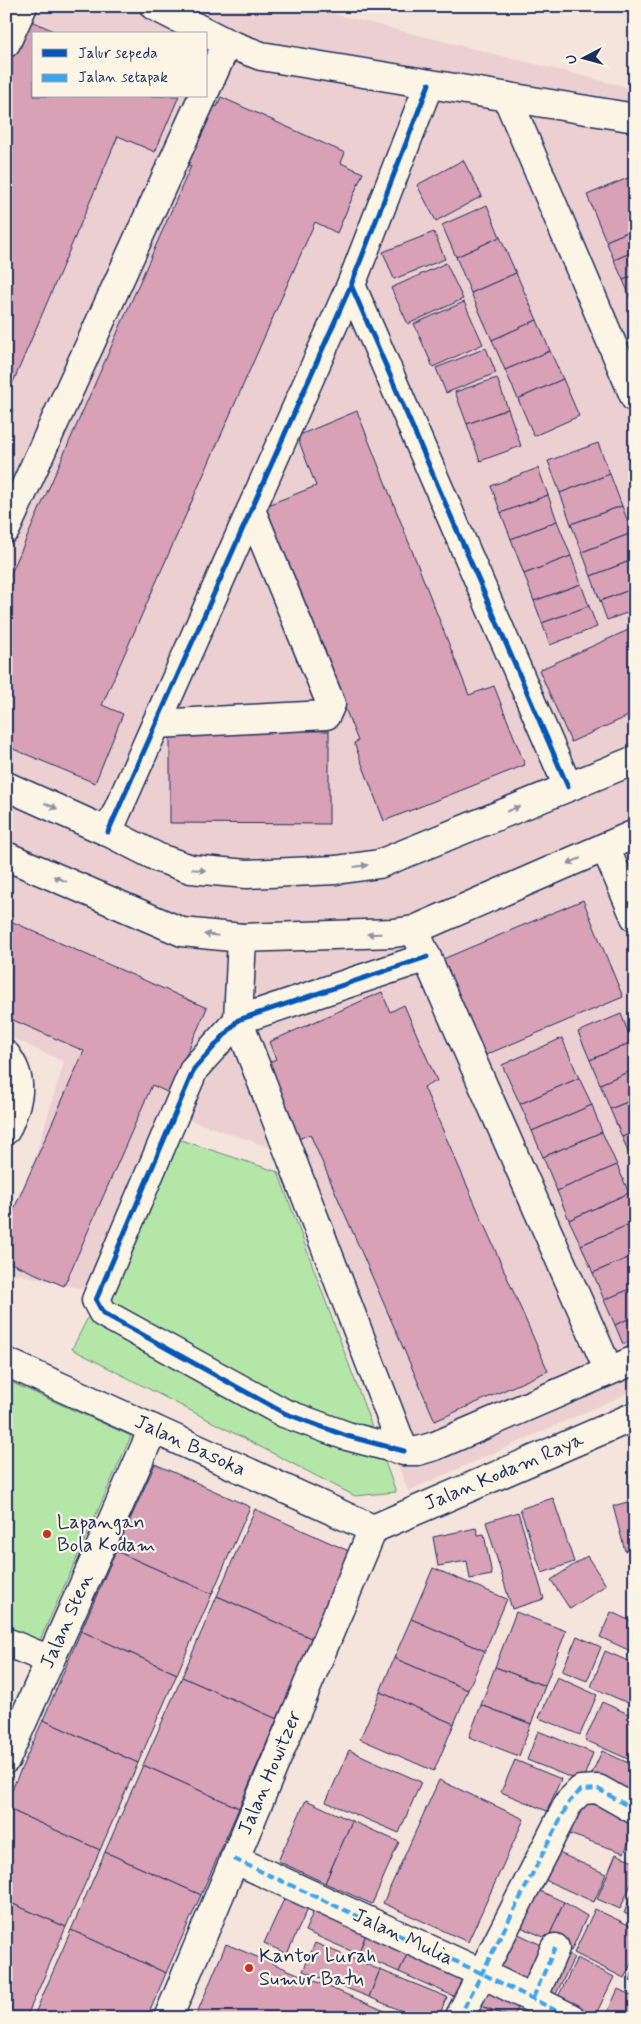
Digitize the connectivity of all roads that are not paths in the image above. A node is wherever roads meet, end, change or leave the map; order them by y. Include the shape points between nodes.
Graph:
1 (23, 6) edge
2 (154, 6) edge
3 (204, 32) edge
4 (208, 34) edge
5 (6, 43) edge
6 (227, 44) junction
7 (429, 84) junction
8 (208, 85) edge
9 (507, 97) junction
10 (202, 98) edge
11 (635, 118) edge
12 (351, 284) junction
13 (635, 398) edge
14 (251, 510) junction
15 (6, 529) edge
16 (156, 724) junction
17 (635, 760) edge
18 (6, 786) edge
19 (568, 787) junction
20 (108, 832) junction
21 (635, 834) edge
22 (605, 847) junction
23 (6, 856) edge
24 (635, 916) edge
25 (414, 930) junction
26 (242, 938) junction
27 (427, 957) junction
28 (238, 1020) junction
29 (6, 1054) edge
30 (6, 1130) edge
31 (635, 1360) edge
32 (6, 1362) edge
33 (609, 1371) junction
34 (635, 1416) edge
35 (153, 1429) junction
36 (404, 1451) junction
37 (374, 1529) junction
38 (6, 1642) edge
39 (50, 1660) junction
40 (6, 1759) edge
41 (635, 1810) edge
42 (234, 1859) junction
43 (555, 1948) dead end
44 (481, 1972) junction
45 (533, 1998) junction
46 (168, 2018) edge
47 (459, 2018) edge
48 (570, 2018) edge

1 - 5 street
2 - 3 street
4 - 6 street
6 - 7 street via 261,56
6 - 8 street
7 - 9 street
7 - 12 street
9 - 11 street
9 - 13 street
10 - 15 street
12 - 14 street
12 - 19 street
14 - 16 street
14 - 16 street via 331,704 326,715
16 - 20 street
17 - 19 street
18 -> 20 street
20 -> 19 street via 159,858 191,869 247,874 336,870 379,864
21 - 22 street
22 - 24 street
22 -> 25 street
26 -> 23 street via 182,932
25 -> 26 street
25 - 27 street
26 - 28 street
27 - 28 street
27 - 33 street
28 - 36 street
28 - 36 street via 194,1069 96,1300 103,1313 284,1413 347,1436
29 - 30 street via 19,1082 18,1103
31 - 33 street
32 - 35 street, Jalan Basoka
33 - 36 street via 435,1446
34 - 37 street, Jalan Kodam Raya
35 - 37 street, Jalan Basoka
35 - 39 street, Jalan Sten
37 - 42 street, Jalan Howitzer
38 - 39 street
39 - 40 street, Jalan Sten
41 - 44 street via 598,1788 581,1790 569,1802
42 - 44 street, Jalan Mulia
42 - 46 street, Jalan Howitzer
43 - 45 street
44 - 45 street, Jalan Mulia
44 - 47 street
45 - 48 street, Jalan Mulia

